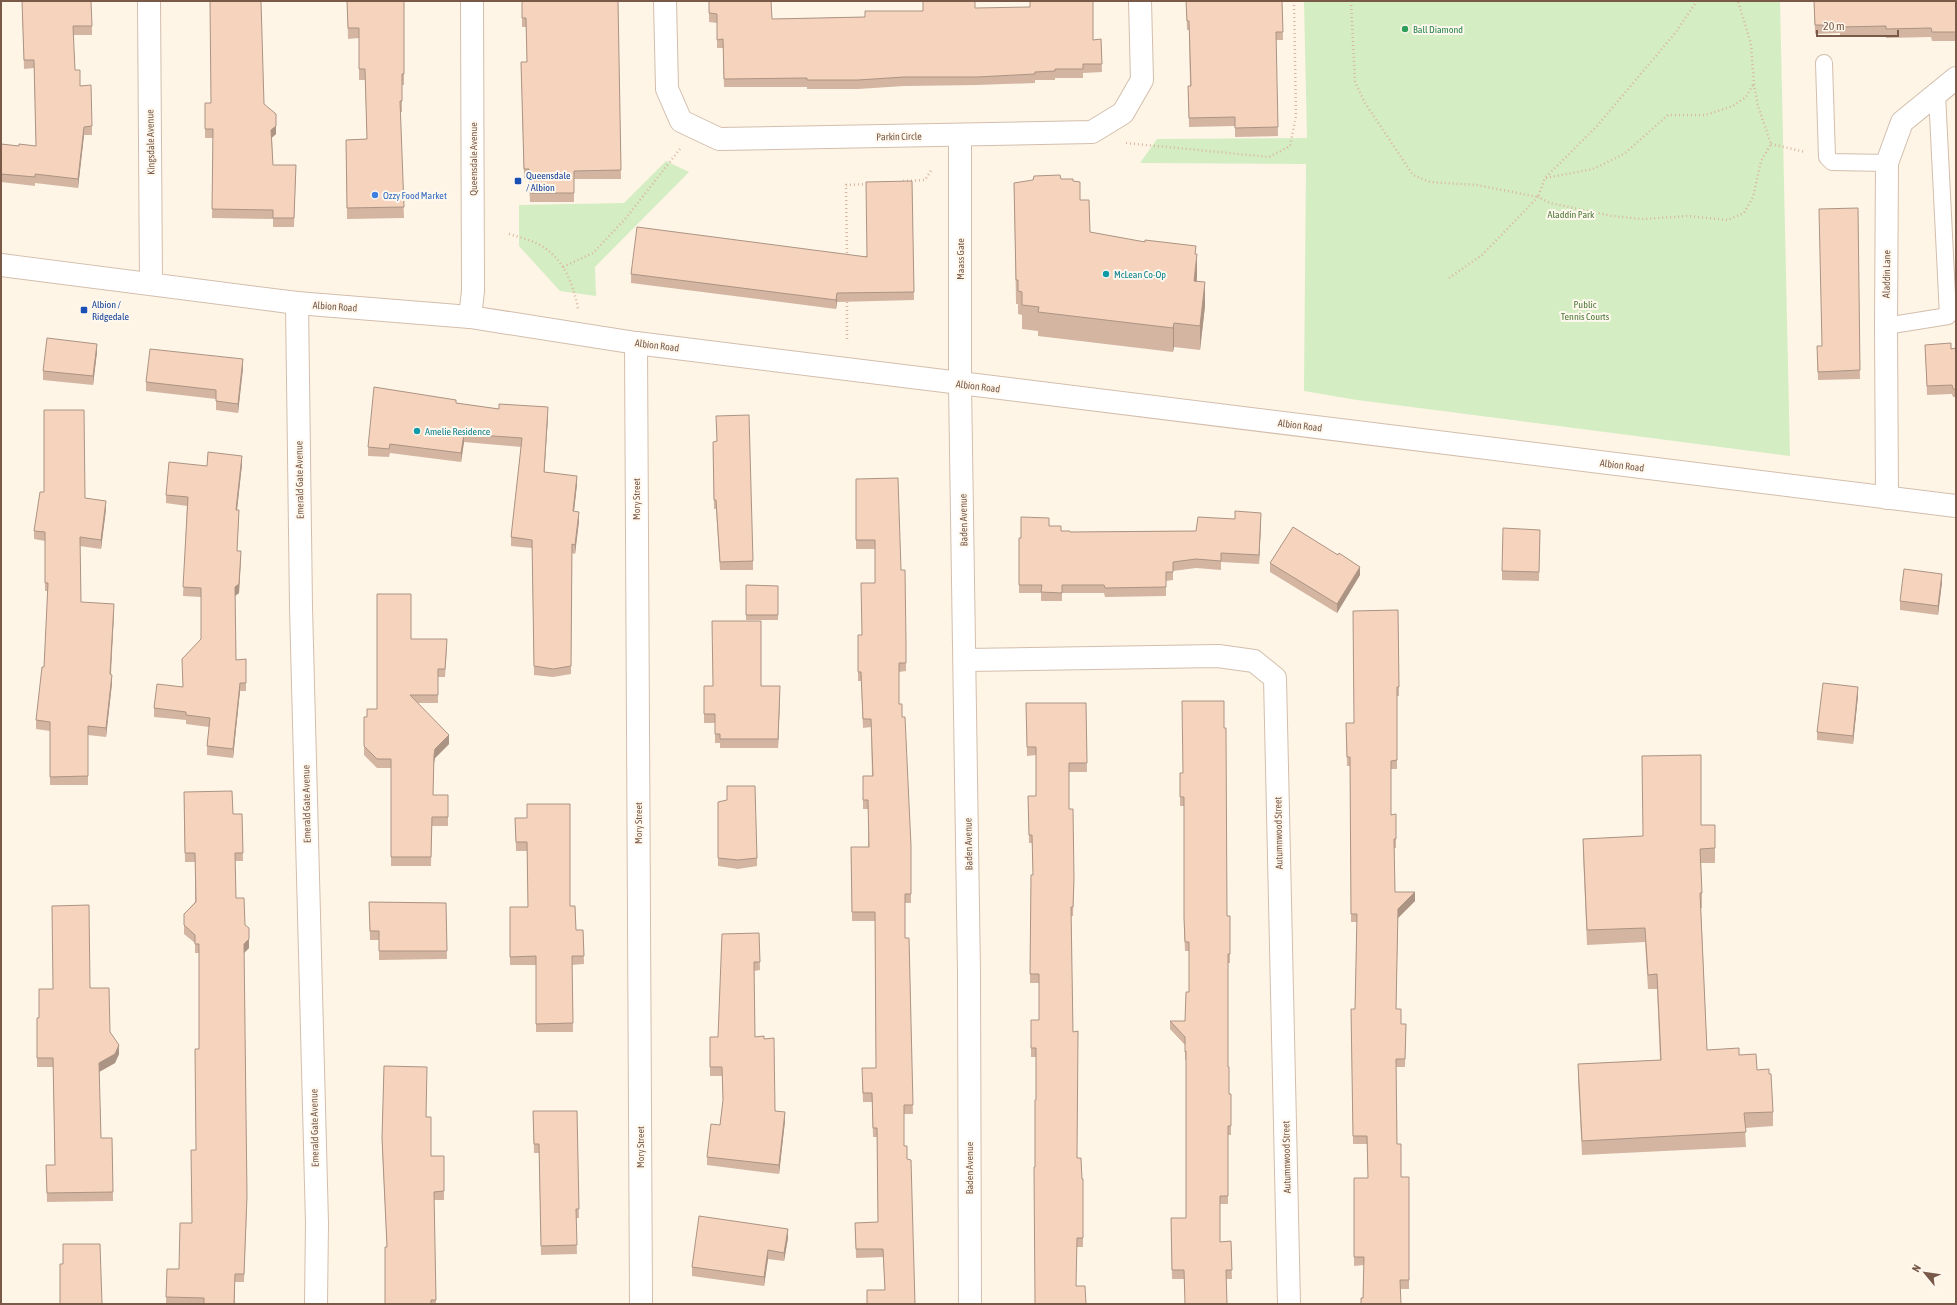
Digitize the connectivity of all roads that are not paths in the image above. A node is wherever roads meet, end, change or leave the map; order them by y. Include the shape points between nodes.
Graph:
1 (149, 1) edge
2 (472, 1) edge
3 (665, 1) edge
4 (1140, 1) edge
5 (1824, 63) dead end
6 (1956, 78) edge
7 (1937, 94) junction
8 (960, 135) junction
9 (1887, 163) junction
10 (1, 265) edge
11 (150, 284) junction
12 (297, 303) junction
13 (470, 317) junction
14 (1886, 326) junction
15 (636, 343) junction
16 (960, 384) junction
17 (1887, 498) junction
18 (1956, 506) edge
19 (965, 660) junction
20 (316, 1304) edge
21 (641, 1304) edge
22 (970, 1304) edge
23 (1289, 1304) edge

1 - 11 street, Kingsdale Avenue
2 - 13 street, Queensdale Avenue via 473,291
3 - 8 street, Parkin Circle via 666,89 681,122 694,129 719,139
4 - 8 street, Parkin Circle via 1142,80 1123,113 1092,132
5 - 9 lane via 1827,157 1832,162
6 - 7 street, Aladdin Lane
7 - 9 street, Aladdin Lane via 1902,122
7 - 14 lane via 1948,316
8 - 16 street, Maass Gate
9 - 14 street, Aladdin Lane
10 - 11 street, Albion Road
11 - 12 street, Albion Road
12 - 13 street, Albion Road
12 - 20 street, Emerald Gate Avenue via 301,607 317,1223
13 - 15 street, Albion Road
14 - 17 street, Aladdin Lane
15 - 16 street, Albion Road
15 - 21 street, Mory Street
16 - 17 street, Albion Road
16 - 19 street, Baden Avenue
17 - 18 street, Albion Road
19 - 22 street, Baden Avenue
19 - 23 street, Autumnwood Street via 1218,656 1254,661 1275,678

